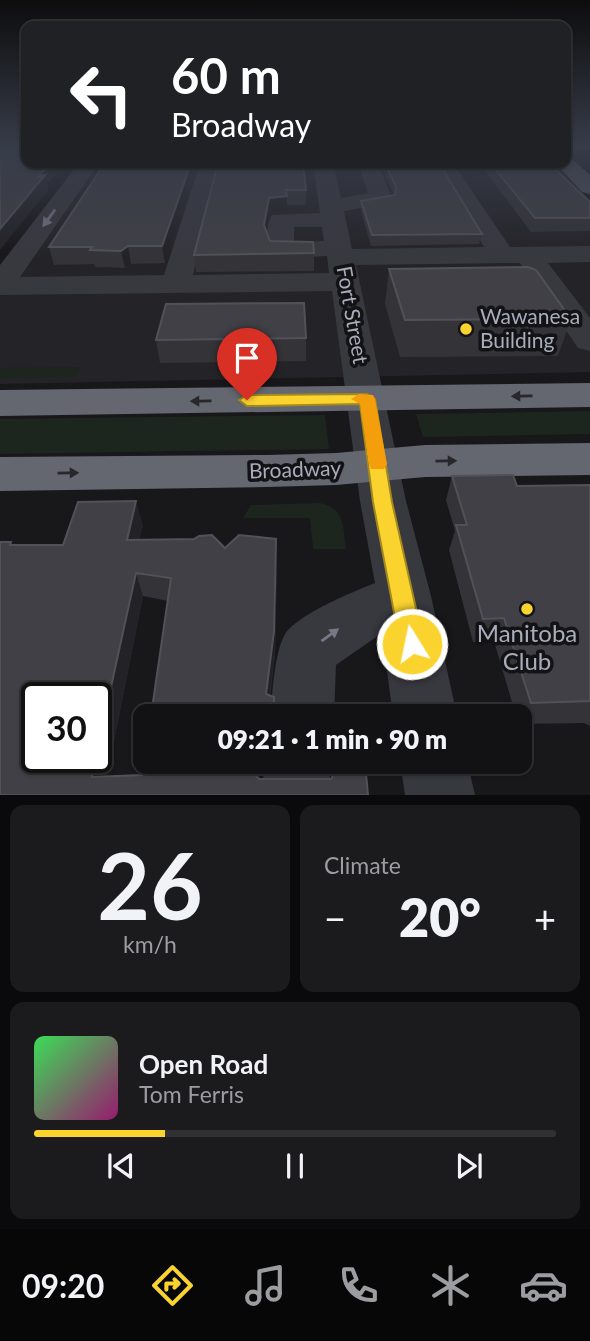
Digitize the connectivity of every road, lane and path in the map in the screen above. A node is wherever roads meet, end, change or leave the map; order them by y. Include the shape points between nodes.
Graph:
1 (74, 183) edge
2 (204, 183) edge
3 (328, 183) edge
4 (375, 183) edge
5 (459, 183) edge
6 (333, 213) junction
7 (515, 255) junction
8 (589, 255) edge
9 (344, 273) junction
10 (176, 283) junction
11 (0, 285) edge
12 (201, 307) edge
13 (590, 341) edge
14 (590, 395) edge
15 (367, 399) junction
16 (0, 403) edge
17 (590, 459) edge
18 (378, 466) junction
19 (0, 474) edge
20 (404, 596) junction
21 (303, 704) edge
22 (423, 704) edge
23 (436, 774) edge
24 (440, 795) edge

1 -> 11 street
2 - 10 street
3 - 6 street, Fort Street
4 - 6 street via 381,198
5 - 7 street
6 - 9 street, Fort Street
6 - 9 street via 281,220 281,250
7 - 8 street
7 - 9 street via 467,267
7 - 13 street
9 - 10 street
9 - 12 street
9 - 15 street, Fort Street
10 - 11 street
14 -> 15 highway
15 -> 16 highway
15 - 18 street, Fort Street
18 -> 17 highway, Broadway
19 -> 18 highway, Broadway
18 - 20 street, Fort Street
21 -> 20 street via 308,651 352,619
20 - 22 street, Fort Street
23 - 24 street

